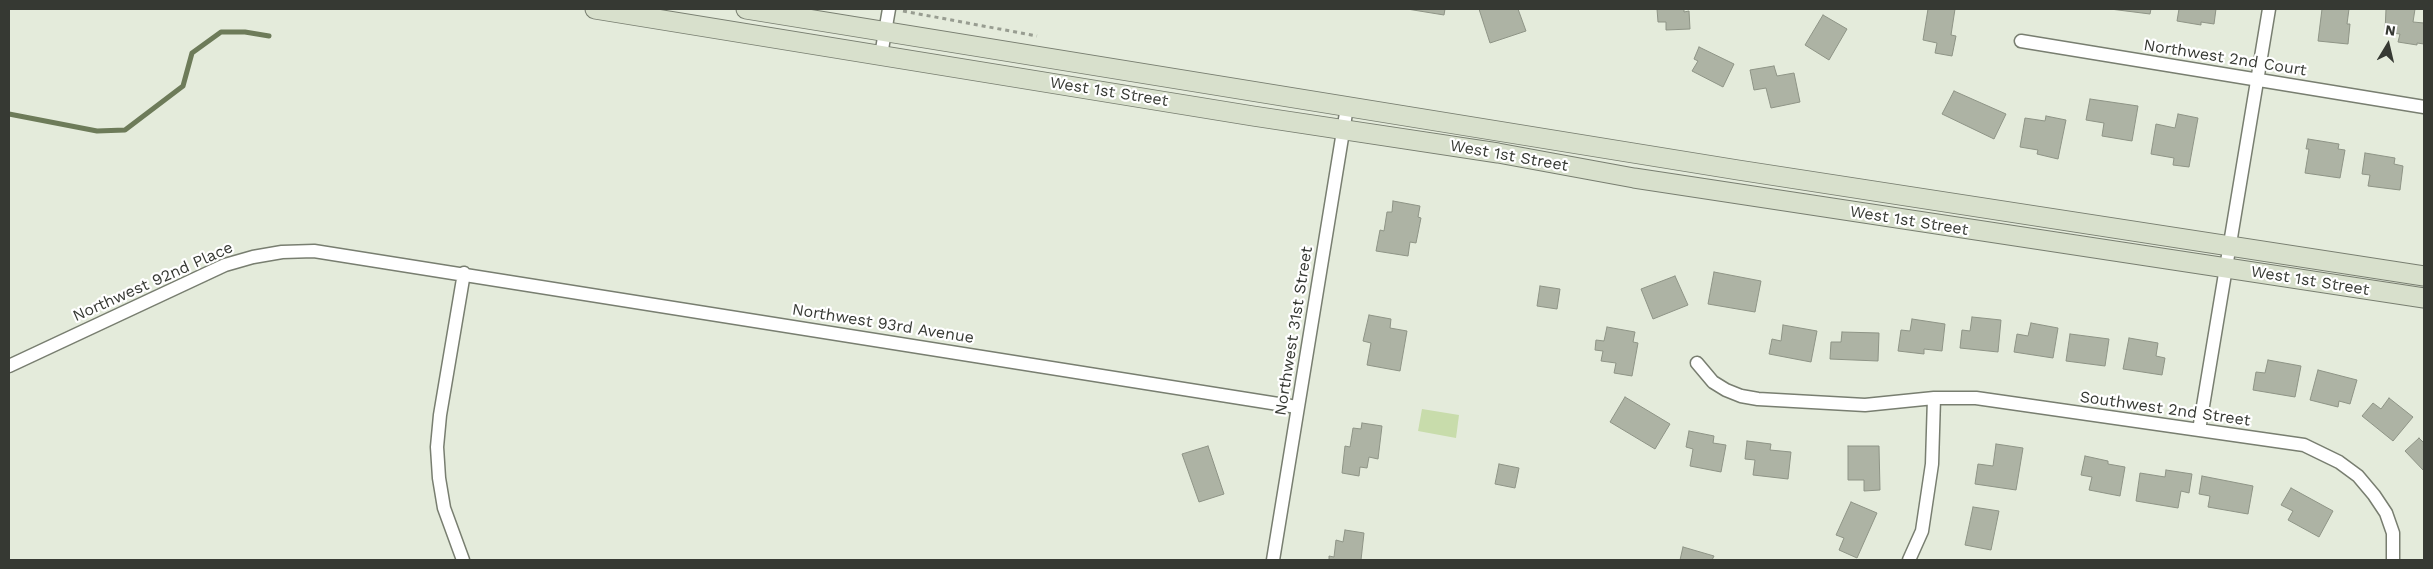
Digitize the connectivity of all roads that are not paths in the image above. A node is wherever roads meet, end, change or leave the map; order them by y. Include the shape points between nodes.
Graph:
1 (595, 9) edge
2 (746, 9) edge
3 (889, 9) edge
4 (2269, 9) edge
5 (885, 33) junction
6 (2021, 41) dead end
7 (881, 55) junction
8 (2256, 79) junction
9 (1347, 107) junction
10 (2424, 107) edge
11 (1344, 130) junction
12 (2227, 256) junction
13 (464, 273) junction
14 (2424, 276) edge
15 (2424, 298) edge
16 (1697, 363) dead end
17 (9, 366) edge
18 (1934, 398) junction
19 (1297, 407) junction
20 (2199, 430) junction
21 (463, 560) edge
22 (1273, 560) edge
23 (1909, 560) edge
24 (2393, 560) edge

1 - 7 main road, West 1st Street
2 - 5 main road, West 1st Street
3 - 5 street
4 - 8 street
5 - 7 street
5 - 9 main road, West 1st Street
6 - 8 street, Northwest 2nd Court
7 - 11 main road, West 1st Street
8 - 10 street, Northwest 2nd Court
8 - 12 street
9 - 11 street, Northwest 31st Street
9 - 12 main road, West 1st Street via 1738,170
11 - 12 main road, West 1st Street via 1634,178
11 - 19 street, Northwest 31st Street
12 - 14 main road, West 1st Street
12 - 15 main road, West 1st Street
12 - 20 street
13 - 17 street, Northwest 92nd Place via 314,251 253,256 205,273
13 - 19 street, Northwest 93rd Avenue
13 - 21 street via 440,415 438,447 444,508
16 - 18 street, Southwest 2nd Street via 1713,382 1726,390 1758,399 1865,405
18 - 20 street, Southwest 2nd Street via 1976,398 2028,404
18 - 23 street via 1932,464 1922,531
19 - 22 street, Northwest 31st Street
20 - 24 street, Southwest 2nd Street via 2304,445 2339,462 2358,476 2386,513 2393,533

